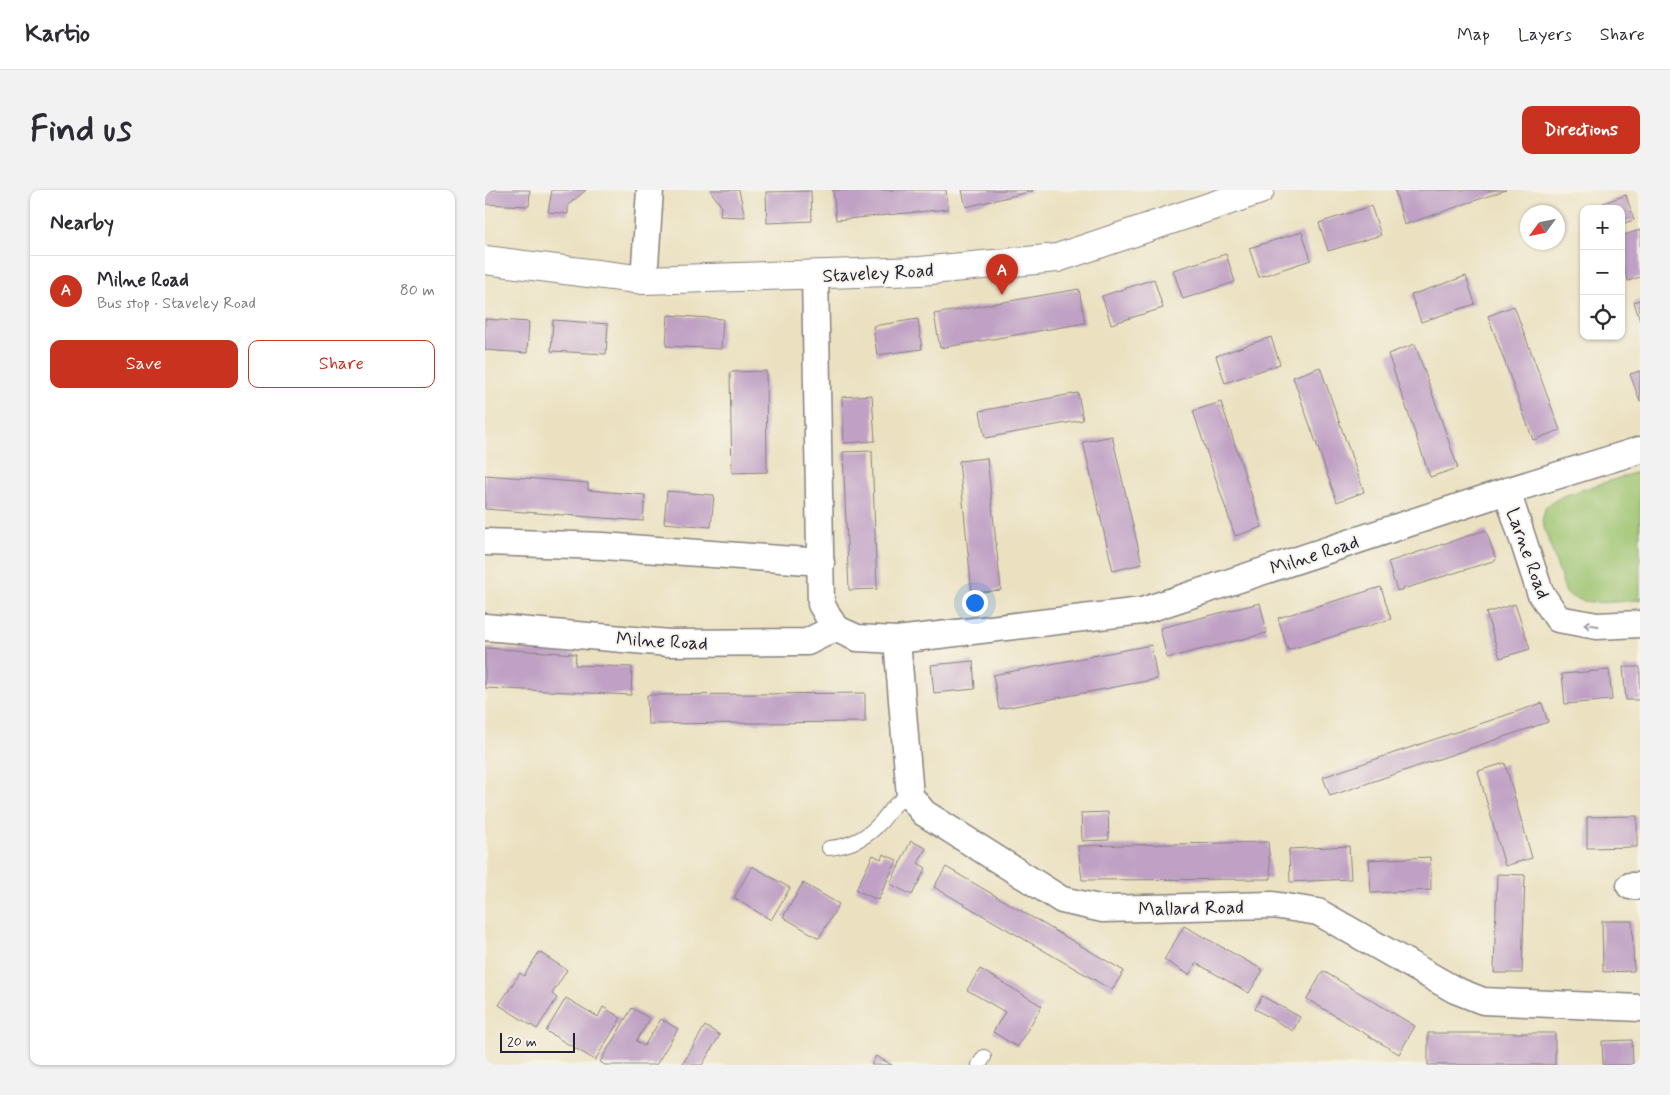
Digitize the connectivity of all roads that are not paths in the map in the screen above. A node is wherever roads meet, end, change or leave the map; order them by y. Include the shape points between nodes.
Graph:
1 (650, 190) edge
2 (1261, 190) edge
3 (485, 260) edge
4 (815, 275) junction
5 (644, 280) junction
6 (1640, 450) edge
7 (1507, 491) junction
8 (485, 542) edge
9 (821, 562) junction
10 (1640, 624) edge
11 (485, 627) edge
12 (835, 628) junction
13 (897, 640) junction
14 (910, 796) junction
15 (829, 848) dead end
16 (1640, 1008) edge

1 - 5 street
2 - 4 street, Staveley Road via 1057,258 920,271
3 - 5 street, Staveley Road
4 - 5 street, Staveley Road
4 - 9 street
6 - 7 street, Milne Road
10 -> 7 street, Larne Road via 1597,626 1558,619 1540,592
7 - 13 street, Milne Road via 1142,611
8 - 9 street via 603,546
9 - 12 street via 821,604
11 - 12 street, Milne Road via 669,643 807,642
12 - 13 street, Milne Road via 857,638
13 - 14 street
14 - 15 lane via 896,802 872,831 858,841
14 - 16 street, Mallard Road via 924,814 1062,900 1103,909 1273,906 1317,912 1455,990 1483,1001

